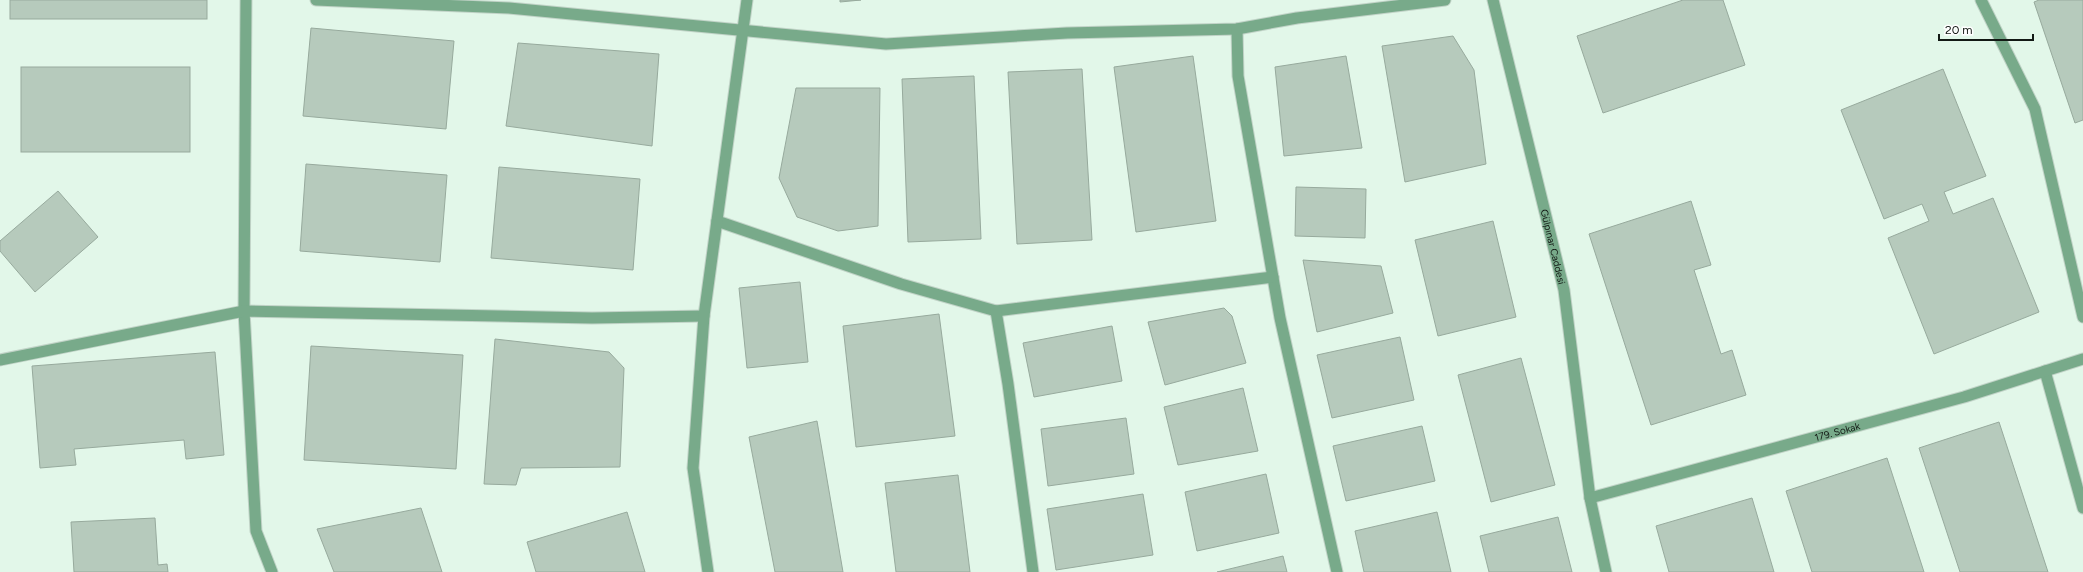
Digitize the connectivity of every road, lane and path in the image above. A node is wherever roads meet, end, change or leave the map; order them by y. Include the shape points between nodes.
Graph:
1 (246, 0) edge
2 (316, 0) edge
3 (747, 0) edge
4 (1445, 0) edge
5 (1493, 0) edge
6 (1981, 0) edge
7 (1237, 29) junction
8 (743, 31) junction
9 (717, 221) junction
10 (1273, 276) junction
11 (244, 311) junction
12 (996, 311) junction
13 (704, 316) junction
14 (2083, 317) edge
15 (2083, 359) edge
16 (0, 360) edge
17 (2045, 371) junction
18 (1590, 498) junction
19 (2083, 508) edge
20 (272, 572) edge
21 (708, 572) edge
22 (1033, 572) edge
23 (1337, 572) edge
24 (1606, 572) edge

1 - 11 street
2 - 8 street via 509,8
3 - 8 street
4 - 7 street via 1297,18
5 - 18 street, Gülpınar Caddesi via 1564,290
6 - 14 street via 2034,109
7 - 8 street via 1067,33 886,44
7 - 10 street via 1238,76
8 - 9 street
9 - 12 street via 901,284
9 - 13 street
10 - 12 street
10 - 23 street via 1280,318
11 - 13 street via 592,318
11 - 16 street
11 - 20 street via 256,531
12 - 22 street
13 - 21 street via 693,468
15 - 17 street, 179. Sokak
17 - 18 street, 179. Sokak via 1964,397
17 - 19 street
18 - 24 street, Gülpınar Caddesi

